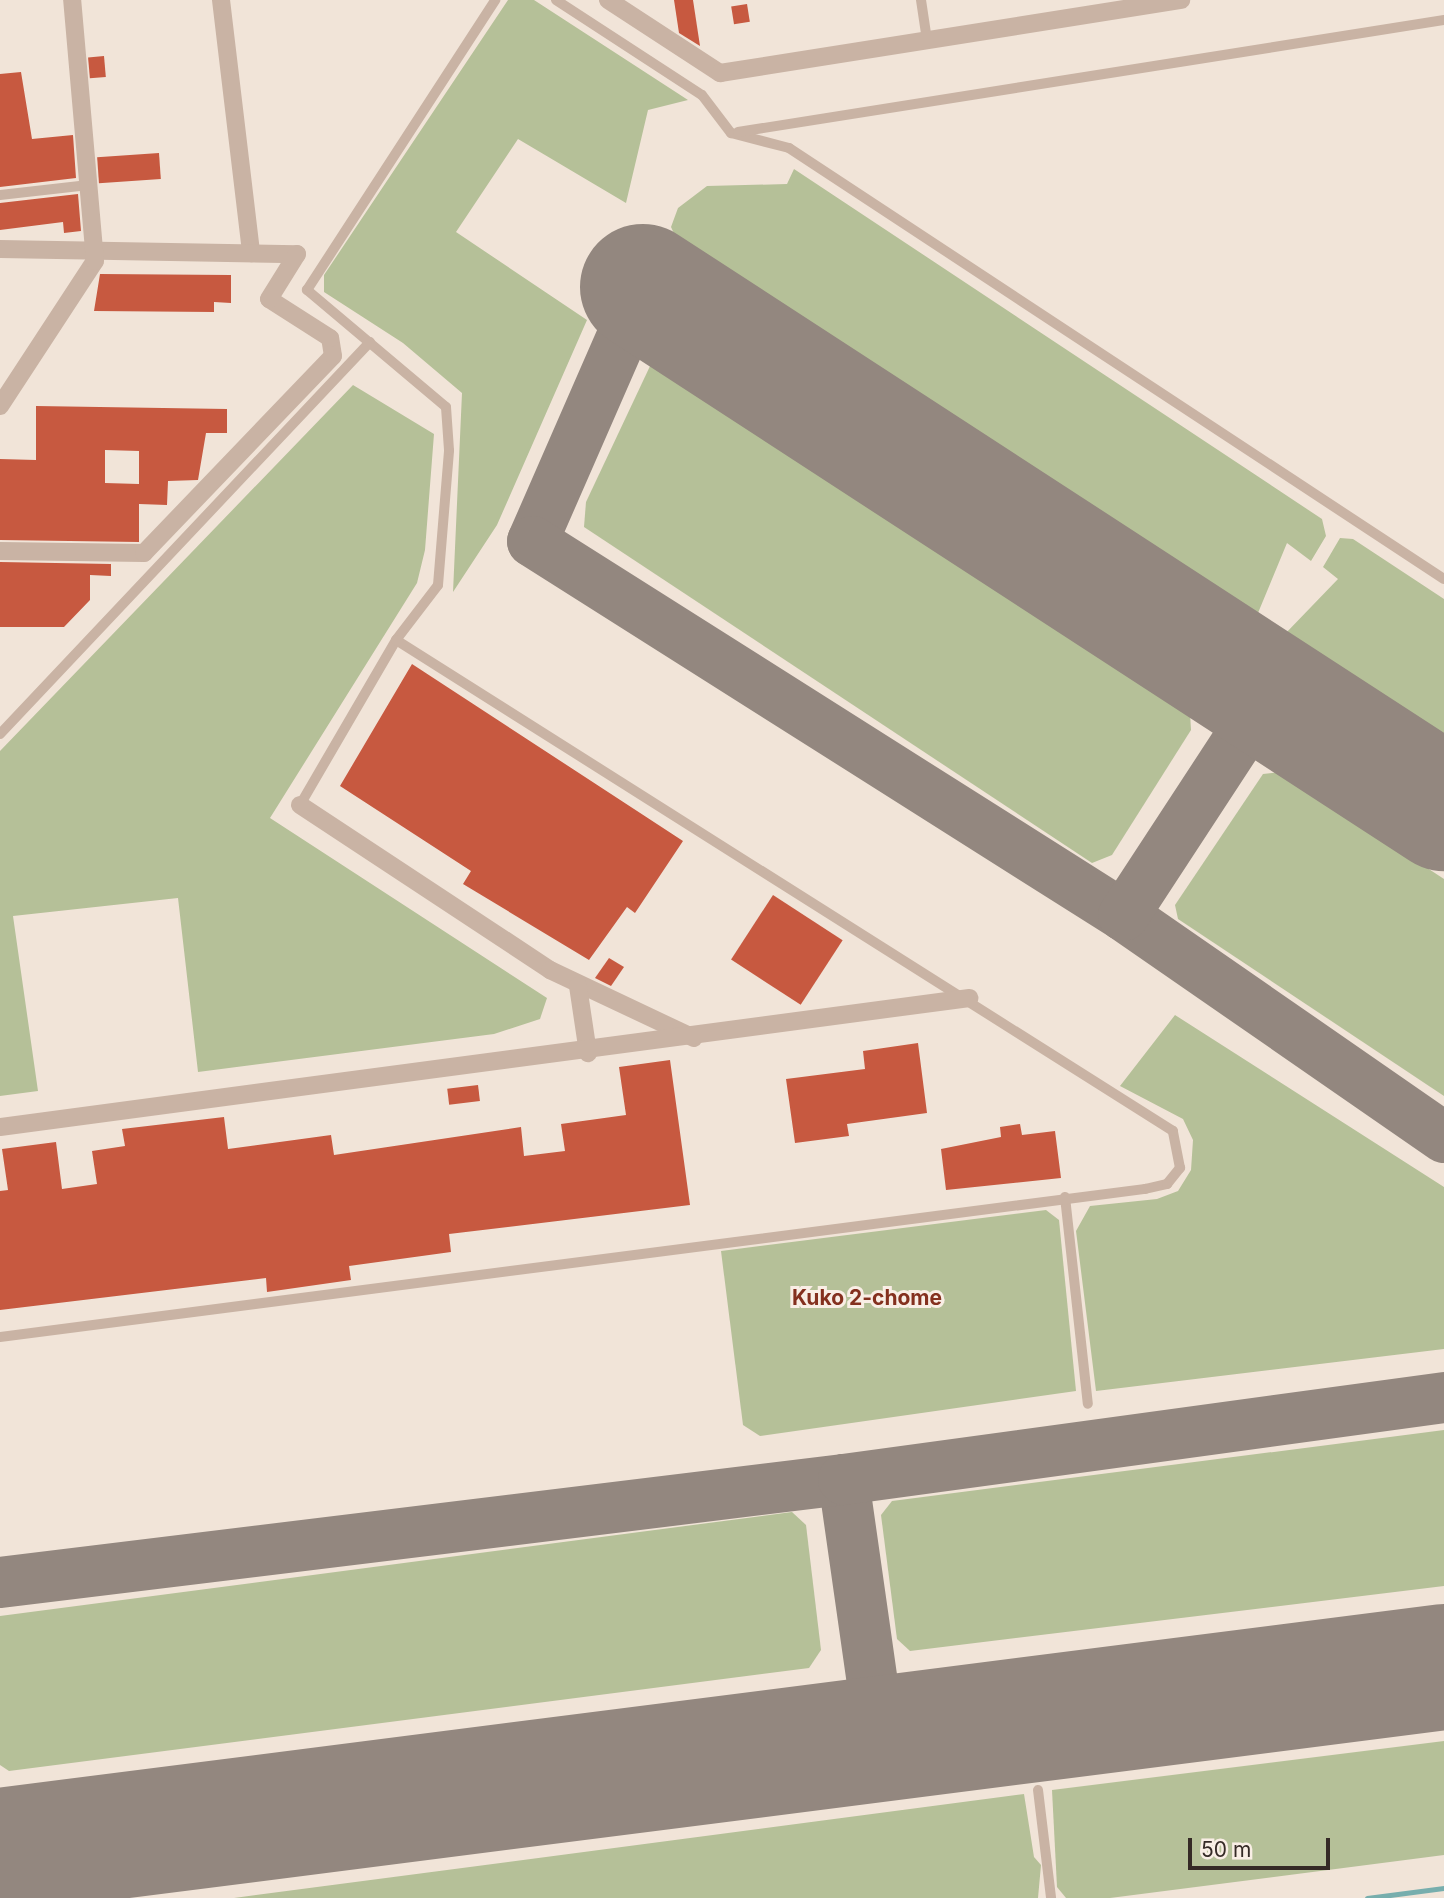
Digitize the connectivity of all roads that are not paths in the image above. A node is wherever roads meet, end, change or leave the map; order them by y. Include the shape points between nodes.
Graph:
1 (72, 0) edge
2 (221, 0) edge
3 (495, 0) edge
4 (556, 0) edge
5 (608, 0) edge
6 (920, 0) edge
7 (1181, 0) edge
8 (1444, 20) edge
9 (927, 40) junction
10 (731, 133) junction
11 (88, 185) junction
12 (0, 195) edge
13 (0, 249) edge
14 (94, 251) junction
15 (251, 253) junction
16 (370, 342) junction
17 (0, 406) edge
18 (0, 551) edge
19 (1444, 579) edge
20 (396, 640) junction
21 (0, 734) edge
22 (300, 805) joint
23 (578, 986) junction
24 (969, 998) junction
25 (694, 1038) junction
26 (588, 1053) junction
27 (0, 1128) edge
28 (1065, 1197) junction
29 (0, 1337) edge
30 (1088, 1404) dead end
31 (1038, 1790) dead end
32 (1051, 1898) edge

1 - 11 street
2 - 15 street
3 - 16 lane via 307,290
4 - 10 lane via 702,95
5 - 9 street via 720,73
6 - 9 lane
7 - 9 street
8 - 10 lane
10 - 19 lane via 789,148
11 - 12 lane
11 - 14 street
13 - 14 street
14 - 15 street
14 - 17 street via 95,261
15 - 18 street via 297,254 268,299 330,338 333,356 144,553
16 - 20 lane via 446,407 438,585
16 - 21 lane
20 - 22 lane
20 - 24 lane
22 - 23 street
23 - 25 street
23 - 26 street
24 - 25 street
24 - 28 lane via 1173,1131 1180,1168 1167,1184
25 - 26 street
26 - 27 street
28 - 29 lane
28 - 30 lane
31 - 32 lane

